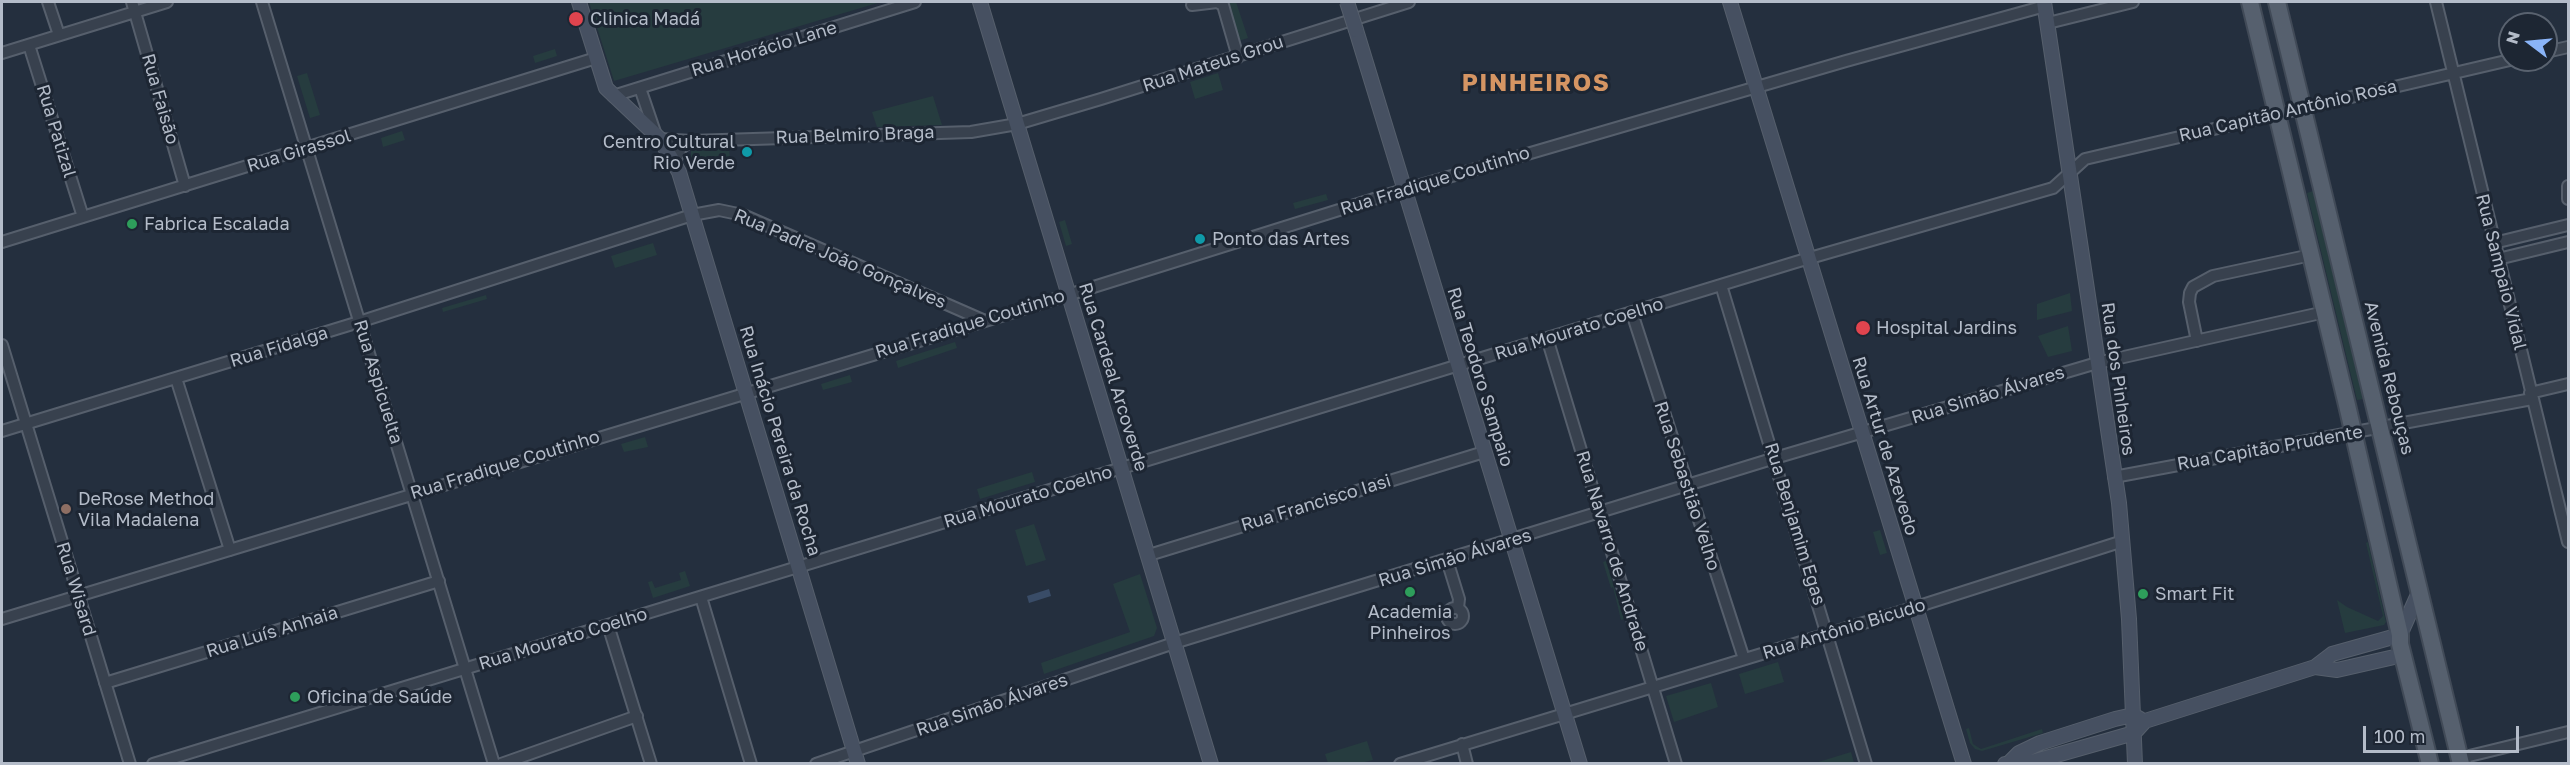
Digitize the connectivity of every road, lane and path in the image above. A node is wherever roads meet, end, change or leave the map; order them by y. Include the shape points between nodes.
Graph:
1 (48, 2) edge
2 (167, 2) edge
3 (262, 2) edge
4 (579, 2) edge
5 (915, 2) edge
6 (980, 2) edge
7 (1347, 2) edge
8 (1409, 2) edge
9 (1730, 2) edge
10 (2133, 2) edge
11 (2250, 2) edge
12 (2277, 2) edge
13 (2436, 2) edge
14 (2044, 4) edge
15 (1192, 5) dead end
16 (133, 7) edge
17 (2048, 23) junction
18 (59, 35) junction
19 (29, 45) junction
20 (2, 53) edge
21 (1238, 57) junction
22 (596, 58) junction
23 (2498, 63) edge
24 (2452, 73) junction
25 (640, 88) junction
26 (1755, 88) junction
27 (613, 96) junction
28 (2304, 108) junction
29 (2277, 114) junction
30 (1017, 124) junction
31 (658, 137) junction
32 (692, 141) junction
33 (306, 149) junction
34 (675, 161) junction
35 (2070, 172) junction
36 (184, 186) junction
37 (2568, 186) edge
38 (1404, 190) junction
39 (2568, 199) edge
40 (692, 215) junction
41 (83, 218) junction
42 (2568, 225) edge
43 (2, 242) edge
44 (2568, 242) edge
45 (2494, 243) junction
46 (2311, 255) junction
47 (1808, 259) junction
48 (2498, 259) junction
49 (1721, 285) junction
50 (1068, 293) junction
51 (1632, 312) junction
52 (2325, 312) junction
53 (985, 321) junction
54 (359, 322) junction
55 (1547, 338) junction
56 (2197, 341) junction
57 (2, 345) edge
58 (2097, 363) junction
59 (1457, 366) junction
60 (176, 378) junction
61 (2568, 384) edge
62 (746, 392) junction
63 (2531, 396) junction
64 (26, 424) junction
65 (2381, 428) junction
66 (2, 431) edge
67 (1862, 432) junction
68 (2354, 433) junction
69 (1484, 452) junction
70 (1775, 458) junction
71 (1122, 468) junction
72 (2114, 477) junction
73 (1687, 487) junction
74 (412, 494) junction
75 (2565, 509) edge
76 (1600, 513) junction
77 (1511, 541) junction
78 (2123, 541) junction
79 (2568, 542) edge
80 (230, 549) junction
81 (1149, 555) junction
82 (1447, 560) junction
83 (799, 567) junction
84 (439, 580) junction
85 (2420, 590) junction
86 (79, 596) junction
87 (701, 597) junction
88 (1916, 607) junction
89 (1458, 608) dead end
90 (2, 619) edge
91 (608, 625) junction
92 (1827, 633) junction
93 (2400, 635) junction
94 (1174, 643) junction
95 (2403, 655) junction
96 (1744, 659) junction
97 (465, 668) junction
98 (2315, 668) junction
99 (105, 683) junction
100 (1653, 687) junction
101 (2419, 702) dead end
102 (1564, 715) junction
103 (637, 716) junction
104 (2139, 718) junction
105 (2568, 732) edge
106 (2134, 733) junction
107 (1462, 744) junction
108 (856, 758) edge
109 (2461, 761) edge
110 (2007, 763) edge
111 (130, 764) edge
112 (153, 764) edge
113 (494, 764) edge
114 (501, 764) edge
115 (651, 764) edge
116 (751, 764) edge
117 (816, 764) edge
118 (1212, 764) edge
119 (1400, 764) edge
120 (1467, 764) edge
121 (1580, 764) edge
122 (1676, 764) edge
123 (1866, 764) edge
124 (1964, 764) edge
125 (2135, 764) edge
126 (2430, 764) edge

1 - 18 street
2 - 16 street
3 - 33 street, Rua Aspicuelta
4 - 22 main road, Rua Inácio Pereira da Rocha
5 - 25 street, Rua Horácio Lane
6 - 30 main road, Rua Cardeal Arcoverde
7 - 38 main road, Rua Teodoro Sampaio, bridge
8 - 21 street, Rua Mateus Grou
9 - 26 main road, Rua Artur de Azevedo
10 - 17 street
11 - 29 main road
12 - 28 main road, Avenida Rebouças
13 - 24 street, Rua Sampaio Vidal
14 - 17 main road, Rua dos Pinheiros
14 - 26 street, Rua Fradique Coutinho
15 - 21 street via 1216,2 1223,6
16 - 18 street
16 - 36 street, Rua Faisão
17 - 35 main road, Rua dos Pinheiros
18 - 19 street
19 - 20 street
19 - 41 street, Rua Patizal
21 - 30 street, Rua Mateus Grou
22 - 27 main road, Rua Inácio Pereira da Rocha via 606,88
22 - 33 street, Rua Girassol
23 - 24 street, Rua Capitão Antônio Rosa
24 - 28 street, Rua Capitão Antônio Rosa
24 - 45 street, Rua Sampaio Vidal
25 - 27 street, Rua Horácio Lane
25 - 31 street, Rua Inácio Pereira da Rocha
26 - 38 street, Rua Fradique Coutinho
26 - 47 main road, Rua Artur de Azevedo
27 - 31 main road, Rua Inácio Pereira da Rocha
28 - 29 street, Rua Capitão Antônio Rosa
28 - 65 main road, Avenida Rebouças
29 - 35 street, Rua Capitão Antônio Rosa via 2085,159
29 - 46 main road
30 - 32 street, Rua Belmiro Braga via 971,132
30 - 50 main road, Rua Cardeal Arcoverde
31 - 32 street, Rua Belmiro Braga
31 - 34 main road, Rua Inácio Pereira da Rocha
32 - 34 street via 681,148
33 - 36 street, Rua Girassol
33 - 54 street, Rua Aspicuelta
34 - 40 main road, Rua Inácio Pereira da Rocha
35 - 47 street, Rua Mourato Coelho via 2053,188
35 - 58 main road, Rua dos Pinheiros
36 - 41 street, Rua Girassol
37 - 39 street
38 - 50 street, Rua Fradique Coutinho
38 - 59 main road, Rua Teodoro Sampaio
40 - 53 street, Rua Padre João Gonçalves via 719,210 742,215
40 - 54 street, Rua Fidalga
40 - 62 main road, Rua Inácio Pereira da Rocha
41 - 43 street, Rua Girassol
42 - 45 street
44 - 48 street
45 - 48 street, Rua Sampaio Vidal
46 - 52 main road
46 - 56 street via 2213,276 2193,288 2189,302
47 - 49 street, Rua Mourato Coelho
47 - 67 main road, Rua Artur de Azevedo
48 - 63 street, Rua Sampaio Vidal
49 - 51 street, Rua Mourato Coelho
49 - 70 street, Rua Benjamim Egas
50 - 53 street, Rua Fradique Coutinho
50 - 71 main road, Rua Cardeal Arcoverde
51 - 55 street, Rua Mourato Coelho
51 - 73 street, Rua Sebastião Velho
52 - 56 street, Rua Simão Álvares
52 - 68 main road
53 - 62 street, Rua Fradique Coutinho
54 - 60 street, Rua Fidalga
54 - 74 street, Rua Aspicuelta
55 - 59 street, Rua Mourato Coelho
55 - 76 street, Rua Navarro de Andrade
56 - 58 street, Rua Simão Álvares
57 - 64 street, Rua Wisard
58 - 67 street, Rua Simão Álvares
58 - 72 main road, Rua dos Pinheiros
59 - 69 main road, Rua Teodoro Sampaio
59 - 71 street, Rua Mourato Coelho
60 - 64 street, Rua Fidalga
60 - 80 street
61 - 63 street, Rua Capitão Prudente
62 - 74 street, Rua Fradique Coutinho
62 - 83 main road, Rua Inácio Pereira da Rocha
63 - 65 street, Rua Capitão Prudente
63 - 75 street, Rua Sampaio Vidal
64 - 66 street, Rua Fidalga
64 - 86 street, Rua Wisard
65 - 68 street, Rua Capitão Prudente
65 - 85 main road, Avenida Rebouças
67 - 70 street, Rua Simão Álvares
67 - 88 main road, Rua Artur de Azevedo
68 - 72 street, Rua Capitão Prudente
68 - 93 main road
69 - 77 main road, Rua Teodoro Sampaio
69 - 81 street, Rua Francisco Iasi
70 - 73 street, Rua Simão Álvares
70 - 92 street, Rua Benjamim Egas
71 - 81 main road, Rua Cardeal Arcoverde
71 - 83 street, Rua Mourato Coelho
72 - 78 main road, Rua dos Pinheiros
73 - 76 street, Rua Simão Álvares
73 - 96 street, Rua Sebastião Velho
74 - 80 street, Rua Fradique Coutinho
74 - 84 street, Rua Aspicuelta
75 - 79 street, Rua Sampaio Vidal
76 - 77 street, Rua Simão Álvares
76 - 100 street, Rua Navarro de Andrade
77 - 82 street, Rua Simão Álvares
77 - 102 main road, Rua Teodoro Sampaio
78 - 88 street, Rua Antônio Bicudo
78 - 104 main road, Rua dos Pinheiros
80 - 86 street, Rua Fradique Coutinho
81 - 94 main road, Rua Cardeal Arcoverde
82 - 89 street
82 - 94 street, Rua Simão Álvares
83 - 87 street, Rua Mourato Coelho
83 - 108 main road, Rua Inácio Pereira da Rocha
84 - 97 street, Rua Aspicuelta
84 - 99 street, Rua Luís Anhaia
85 - 93 main road
85 - 109 main road, Avenida Rebouças
86 - 90 street, Rua Fradique Coutinho
86 - 99 street, Rua Wisard
87 - 91 street, Rua Mourato Coelho
87 - 116 street
88 - 92 street, Rua Antônio Bicudo
88 - 124 main road, Rua Artur de Azevedo
91 - 97 street, Rua Mourato Coelho
91 - 103 street
92 - 96 street, Rua Antônio Bicudo
92 - 123 street, Rua Benjamim Egas
93 - 95 main road
93 - 98 main road via 2332,654
93 - 101 main road
94 - 108 street, Rua Simão Álvares
94 - 118 main road, Rua Cardeal Arcoverde
95 - 98 main road via 2337,670
95 - 126 main road
96 - 100 street, Rua Antônio Bicudo
97 - 112 street, Rua Mourato Coelho
97 - 113 street, Rua Aspicuelta
98 - 104 main road
99 - 111 street, Rua Wisard
100 - 102 street, Rua Antônio Bicudo
100 - 122 street, Rua Navarro de Andrade
102 - 107 street, Rua Antônio Bicudo
102 - 121 main road, Rua Teodoro Sampaio
103 - 114 street
103 - 115 street
104 - 106 main road
104 - 110 main road via 2040,743
105 - 109 street
106 - 110 main road via 2032,762
106 - 125 main road
107 - 119 street, Rua Antônio Bicudo
107 - 120 street
108 - 117 street, Rua Simão Álvares

